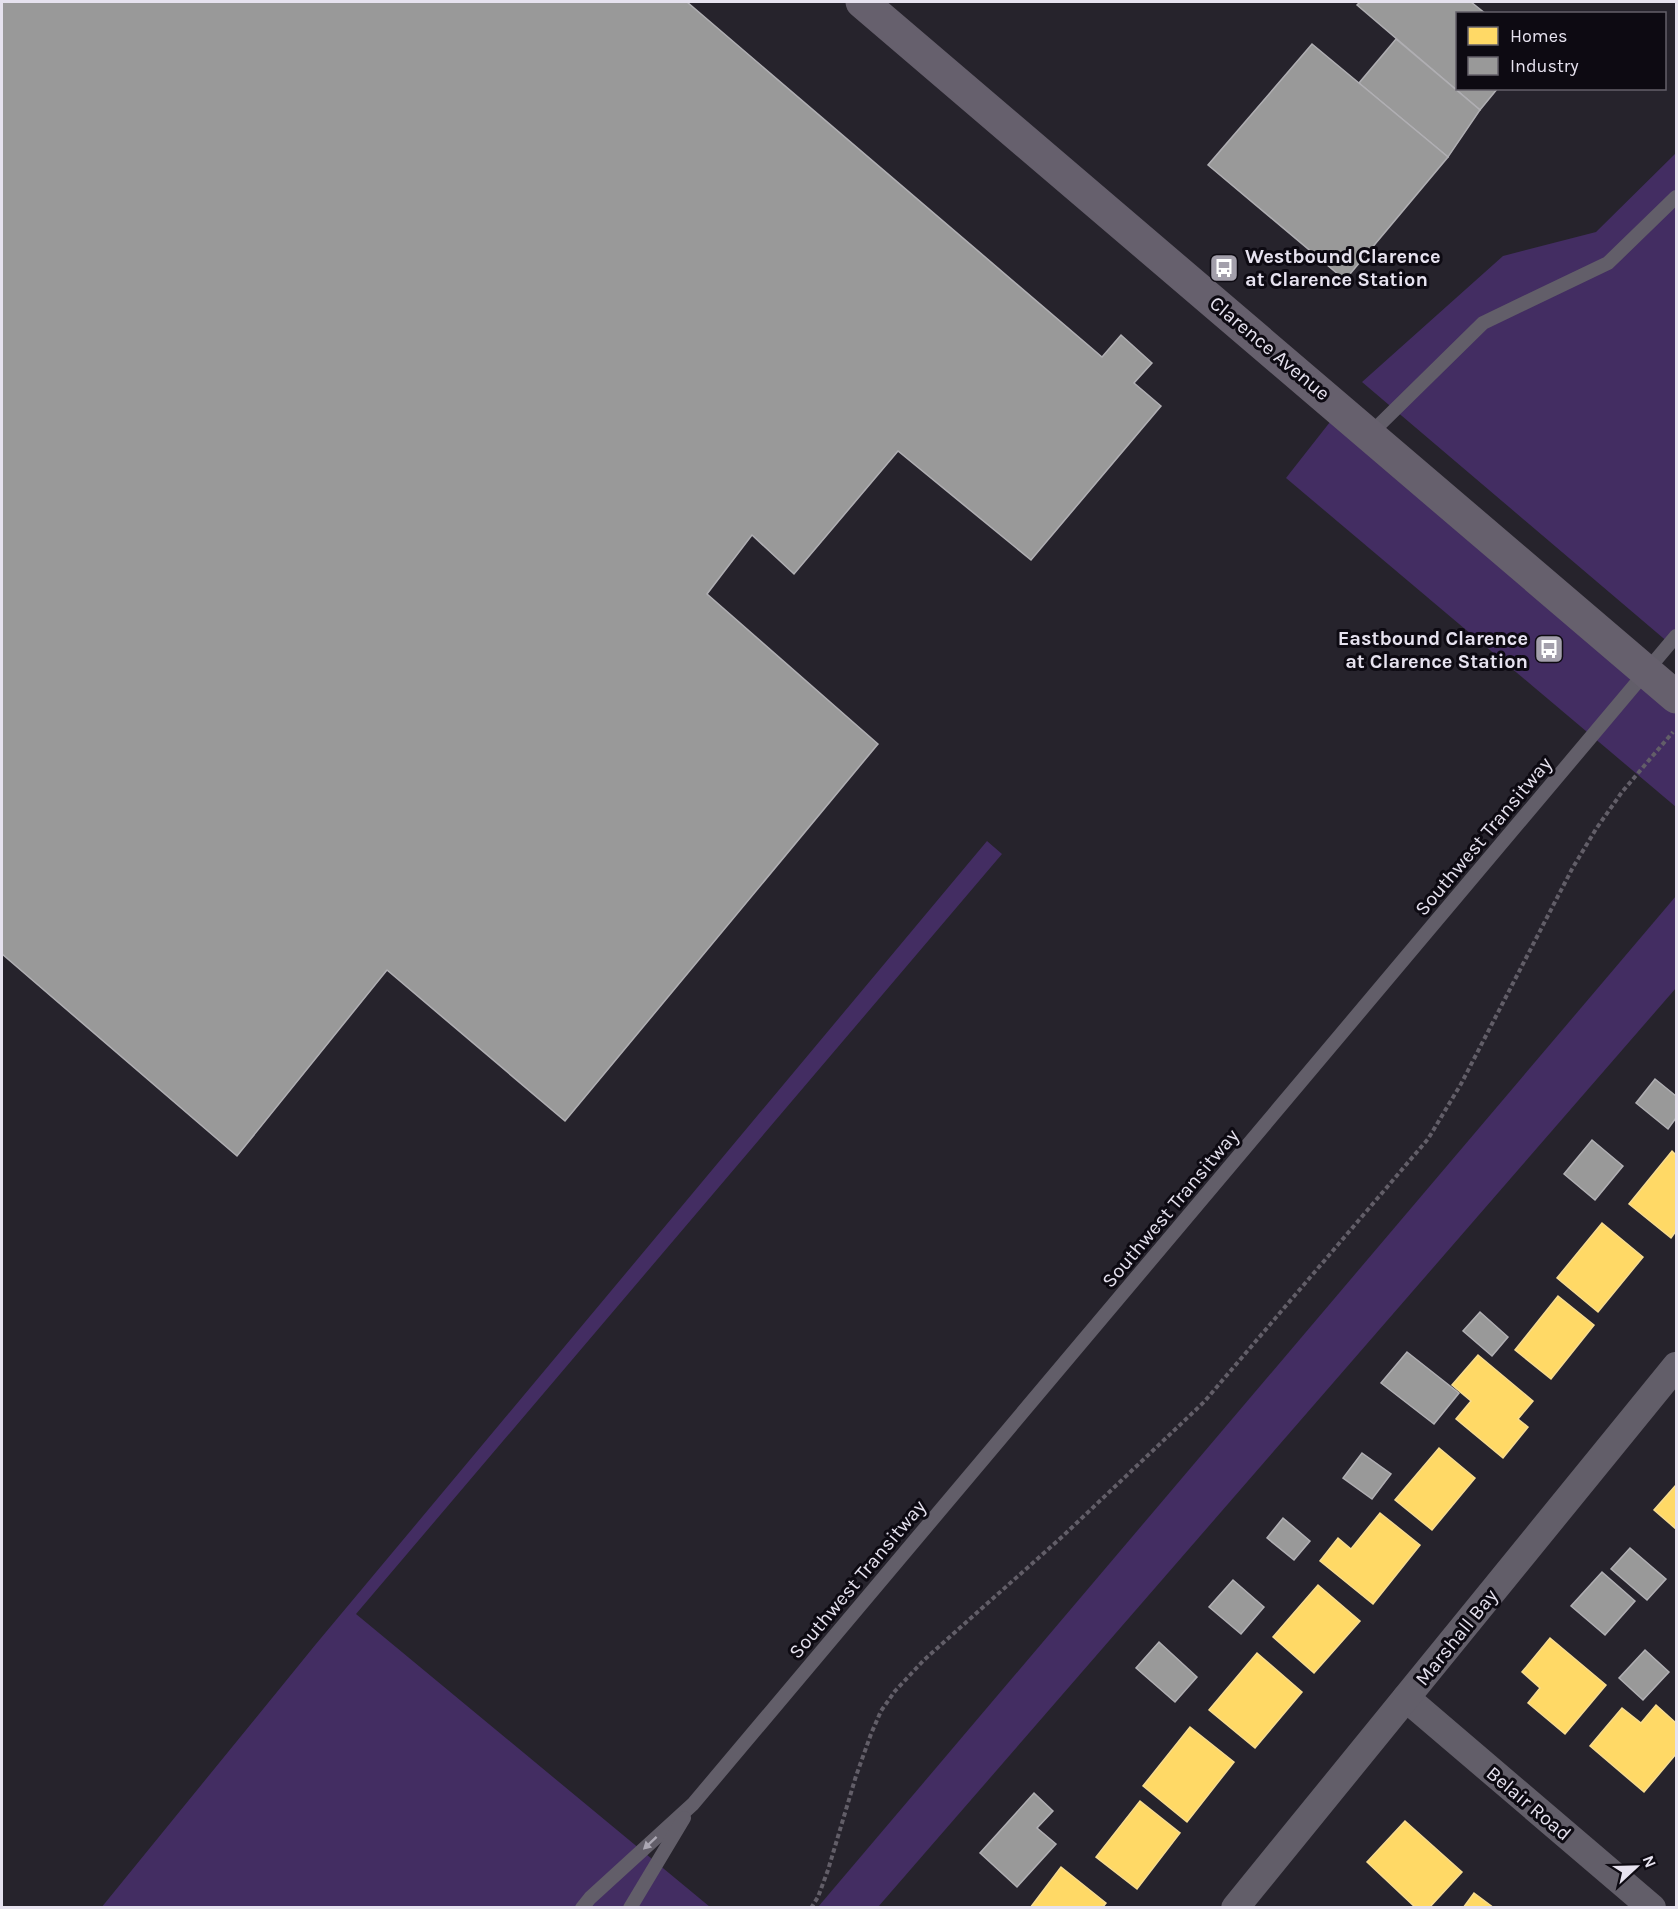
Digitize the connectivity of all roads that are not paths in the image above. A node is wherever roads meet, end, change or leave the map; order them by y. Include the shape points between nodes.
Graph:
1 (862, 2) edge
2 (1677, 197) edge
3 (1370, 434) junction
4 (1677, 636) edge
5 (1648, 671) junction
6 (1677, 697) edge
7 (1677, 1366) edge
8 (1406, 1698) junction
9 (693, 1803) junction
10 (582, 1908) edge
11 (630, 1908) edge
12 (1235, 1908) edge
13 (1652, 1908) edge

1 - 3 street, Clarence Avenue
2 - 3 lane via 1608,263 1483,323
3 - 5 street, Clarence Avenue
4 - 5 lane, Southwest Transitway
5 - 6 street, Clarence Avenue
5 - 9 lane, Southwest Transitway
7 - 8 street, Marshall Bay
8 - 12 street, Marshall Bay
8 - 13 street, Belair Road
9 -> 10 lane, Southwest Transitway
9 - 11 lane, Southwest Transitway

